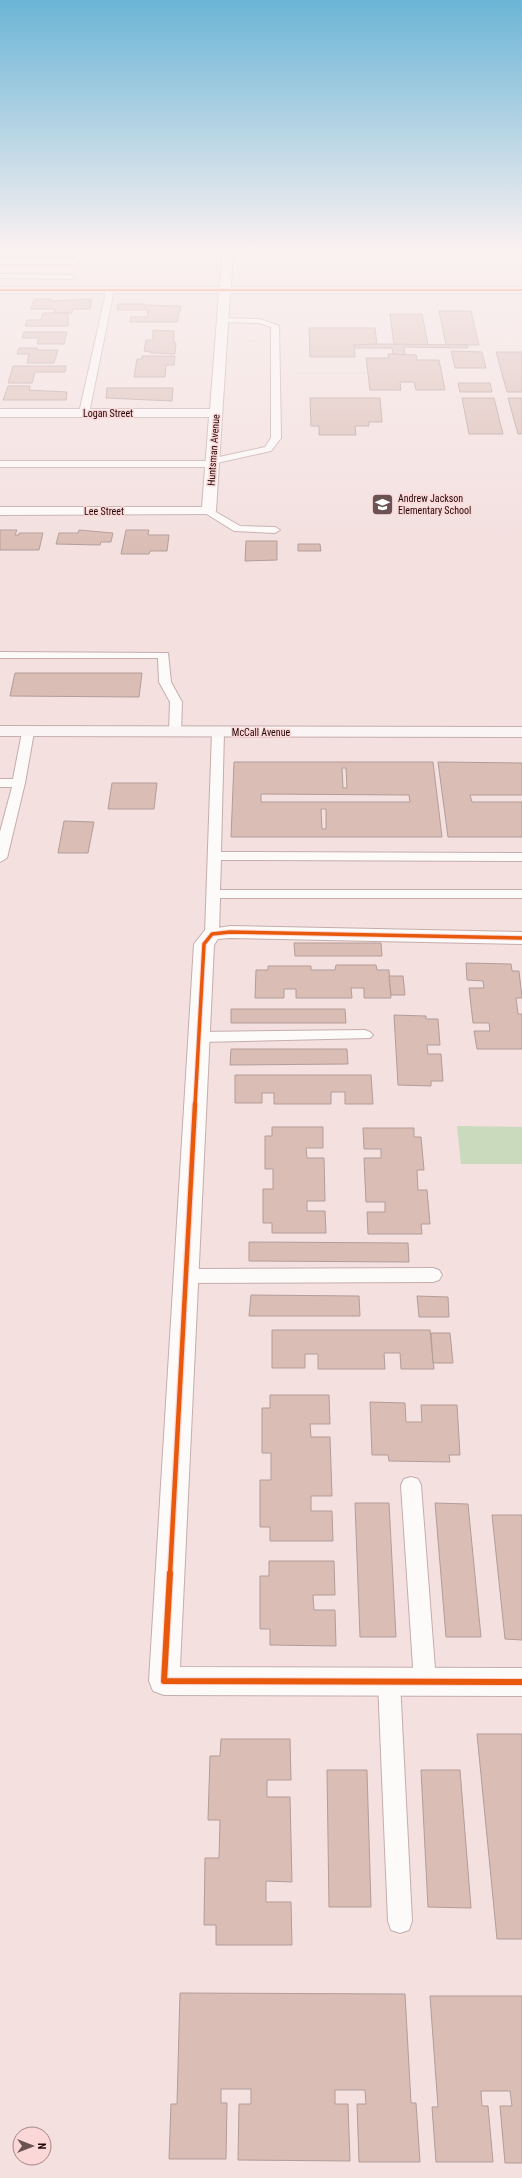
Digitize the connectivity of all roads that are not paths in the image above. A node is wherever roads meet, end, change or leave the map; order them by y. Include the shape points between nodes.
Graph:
1 (98, 348) edge
2 (222, 348) edge
3 (275, 348) edge
4 (0, 413) edge
5 (84, 413) junction
6 (216, 413) junction
7 (213, 462) junction
8 (0, 464) edge
9 (0, 511) edge
10 (209, 511) junction
11 (275, 530) dead end
12 (0, 655) edge
13 (0, 731) edge
14 (28, 732) junction
15 (175, 732) junction
16 (218, 732) junction
17 (522, 732) edge
18 (0, 783) edge
19 (19, 783) junction
20 (214, 856) junction
21 (522, 857) edge
22 (0, 858) edge
23 (212, 894) junction
24 (522, 894) edge
25 (212, 934) junction
26 (522, 938) edge
27 (365, 1035) dead end
28 (200, 1037) junction
29 (433, 1275) dead end
30 (187, 1276) junction
31 (411, 1485) dead end
32 (389, 1682) junction
33 (425, 1682) junction
34 (522, 1682) edge
35 (400, 1921) dead end

1 - 5 lane
2 - 6 street, Huntsman Avenue
3 - 7 lane via 276,438 272,446
4 - 5 street, Logan Street
5 - 6 street, Logan Street
6 - 7 street, Huntsman Avenue
7 - 8 lane
7 - 10 street, Huntsman Avenue
9 - 10 street, Lee Street
10 - 11 lane via 238,529
12 - 15 lane via 164,655 165,682 176,702
13 - 14 main road, McCall Avenue
14 - 15 main road, McCall Avenue
14 - 19 lane
15 - 16 main road, McCall Avenue
16 - 17 main road, McCall Avenue
16 - 20 lane
18 - 19 lane
19 - 22 lane
20 - 21 lane
20 - 23 lane
23 - 24 lane
23 - 25 lane
25 - 26 street via 230,932
25 - 28 street via 204,944
27 - 28 lane
28 - 30 street
29 - 30 lane
30 - 32 street via 164,1681
31 - 33 lane
32 - 33 street
32 - 35 lane
33 - 34 street

